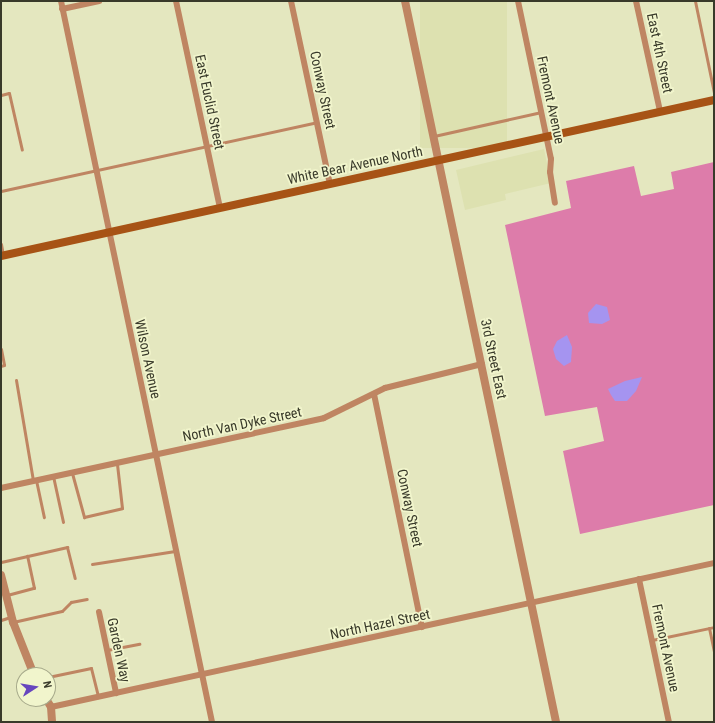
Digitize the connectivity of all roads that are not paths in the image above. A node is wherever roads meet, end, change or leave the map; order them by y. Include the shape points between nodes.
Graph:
1 (61, 1) edge
2 (99, 1) edge
3 (176, 1) edge
4 (291, 1) edge
5 (405, 1) edge
6 (518, 1) edge
7 (636, 1) edge
8 (694, 1) edge
9 (62, 9) junction
10 (714, 93) edge
11 (1, 95) edge
12 (714, 100) edge
13 (660, 111) junction
14 (541, 112) junction
15 (317, 122) junction
16 (433, 136) junction
17 (546, 137) junction
18 (207, 146) junction
19 (22, 150) dead end
20 (439, 160) junction
21 (96, 170) junction
22 (330, 184) junction
23 (1, 191) edge
24 (555, 203) dead end
25 (220, 208) junction
26 (109, 232) junction
27 (1, 244) edge
28 (2, 256) edge
29 (1, 349) edge
30 (482, 364) junction
31 (1, 366) edge
32 (16, 380) dead end
33 (374, 394) junction
34 (155, 454) junction
35 (117, 462) junction
36 (72, 472) junction
37 (53, 476) junction
38 (35, 480) junction
39 (1, 488) edge
40 (44, 517) dead end
41 (63, 522) dead end
42 (176, 551) junction
43 (27, 556) junction
44 (1, 562) edge
45 (714, 563) edge
46 (92, 564) dead end
47 (1, 575) edge
48 (75, 578) dead end
49 (639, 580) junction
50 (6, 595) junction
51 (87, 599) dead end
52 (531, 602) junction
53 (99, 612) dead end
54 (1, 620) edge
55 (13, 620) junction
56 (422, 627) junction
57 (714, 627) edge
58 (709, 628) junction
59 (652, 640) junction
60 (139, 644) dead end
61 (107, 650) junction
62 (714, 652) edge
63 (31, 667) edge
64 (202, 674) junction
65 (56, 675) edge
66 (116, 693) junction
67 (98, 697) junction
68 (56, 706) edge
69 (51, 707) edge
70 (52, 722) edge
71 (212, 722) edge
72 (556, 722) edge
73 (669, 722) edge

1 - 9 street, Wilson Avenue
2 - 9 street
3 - 18 street, East Euclid Street
4 - 15 street, Conway Street
5 - 16 street, 3rd Street East
6 - 14 street, Fremont Avenue
7 - 13 street, East 4th Street
8 - 10 lane
9 - 21 street, Wilson Avenue
11 - 19 lane via 9,93
12 - 13 main road, White Bear Avenue North
13 - 17 main road, White Bear Avenue North
14 - 16 lane
14 - 17 street, Fremont Avenue
15 - 18 lane
15 - 22 street, Conway Street
16 - 20 street, 3rd Street East
17 - 20 main road, White Bear Avenue North
17 - 24 street, Fremont Avenue
18 - 21 lane
18 - 25 street, East Euclid Street
20 - 22 main road, White Bear Avenue North
20 - 30 street, 3rd Street East
21 - 23 lane
21 - 26 street, Wilson Avenue
22 - 25 main road, White Bear Avenue North
25 - 26 main road, White Bear Avenue North
26 - 28 main road, White Bear Avenue North
26 - 34 street, Wilson Avenue
27 - 28 lane
29 - 31 lane via 4,365
30 - 33 street, North Van Dyke Street via 385,388
30 - 52 street, 3rd Street East
32 - 38 lane
33 - 34 street, North Van Dyke Street via 324,418
33 - 56 street, Conway Street
34 - 35 street, North Van Dyke Street
34 - 42 street, Wilson Avenue
35 - 36 street, North Van Dyke Street
35 - 36 lane via 122,508 84,517
36 - 37 street, North Van Dyke Street
37 - 38 street, North Van Dyke Street
37 - 41 lane
38 - 39 street, North Van Dyke Street
38 - 40 lane
42 - 46 lane
42 - 64 street, Wilson Avenue
43 - 44 lane
43 - 48 lane via 67,547
43 - 50 lane via 34,588
45 - 49 street, North Hazel Street
47 - 50 street
49 - 52 street, North Hazel Street
49 - 59 street, Fremont Avenue
50 - 55 street
51 - 55 lane via 72,602 62,611
52 - 56 street, North Hazel Street
52 - 72 street, 3rd Street East
53 - 61 street, Garden Way
54 - 55 lane
55 - 63 street
56 - 64 street, North Hazel Street
57 - 58 lane
58 - 59 lane
58 - 62 lane
59 - 73 street, Fremont Avenue
60 - 61 lane
61 - 66 street, Garden Way
64 - 66 street, North Hazel Street
64 - 71 street, Wilson Avenue
65 - 67 lane via 91,668
66 - 67 street, North Hazel Street
67 - 68 street, North Hazel Street
69 - 70 street

